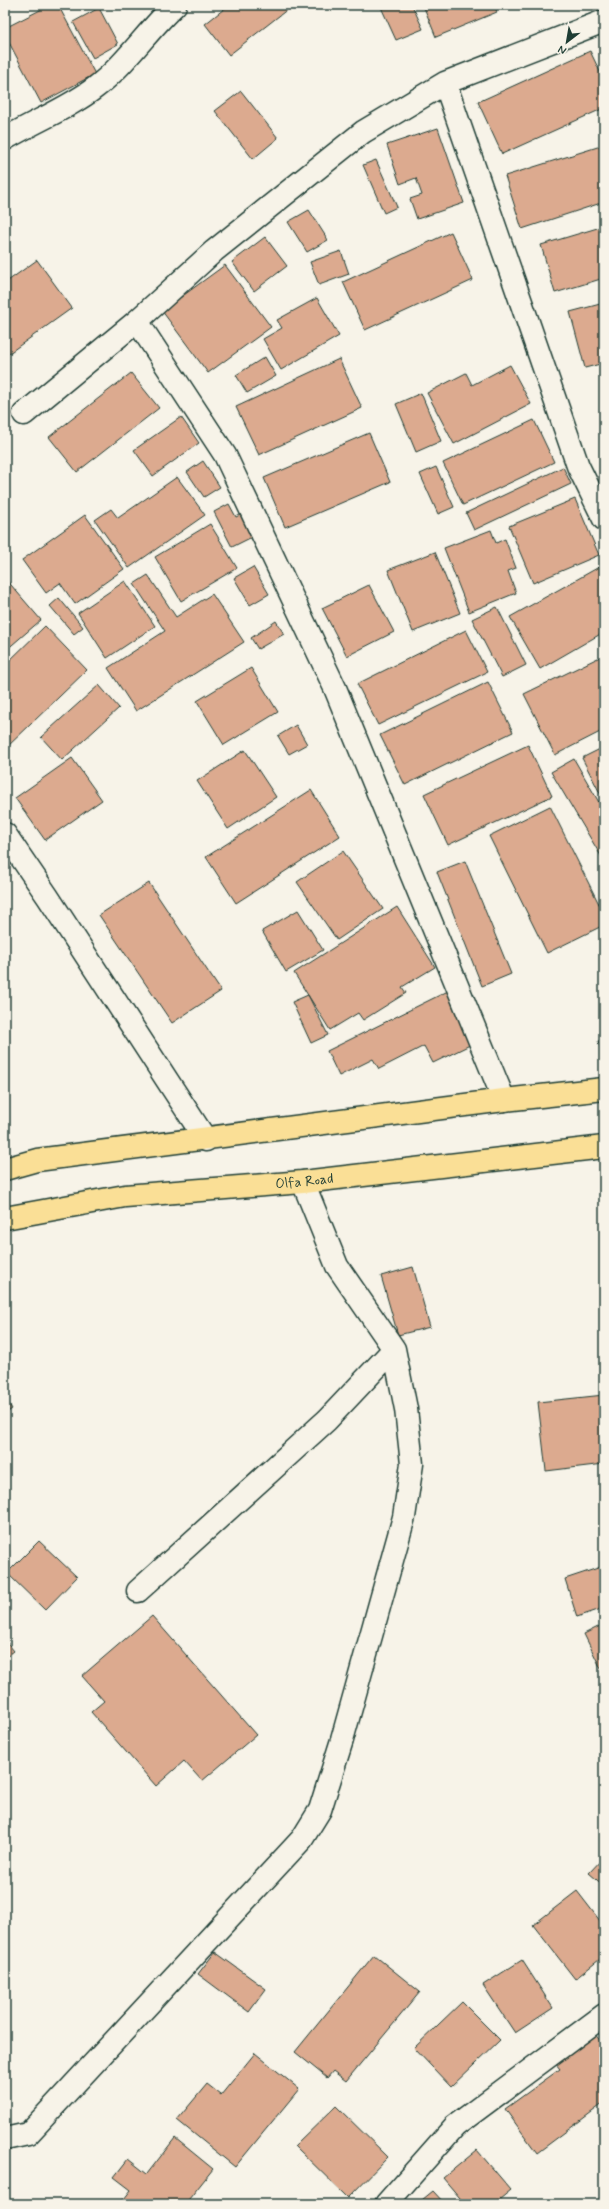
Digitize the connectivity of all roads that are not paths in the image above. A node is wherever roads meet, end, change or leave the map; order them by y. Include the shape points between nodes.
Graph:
1 (174, 5) edge
2 (604, 21) edge
3 (445, 83) junction
4 (5, 139) edge
5 (137, 321) junction
6 (24, 414) dead end
7 (604, 520) edge
8 (5, 834) edge
9 (604, 1089) edge
10 (504, 1100) junction
11 (206, 1140) junction
12 (604, 1148) edge
13 (5, 1169) edge
14 (303, 1182) junction
15 (5, 1218) edge
16 (394, 1349) junction
17 (138, 1590) dead end
18 (604, 2016) edge
19 (5, 2139) edge
20 (386, 2204) edge

1 - 4 street via 96,87
2 - 3 street
3 - 5 street via 363,132 214,251
3 - 7 street via 578,466
5 - 6 street
5 - 10 street via 225,454 335,688
8 - 11 street
9 - 10 main road
10 - 11 main road
11 - 13 main road via 37,1160
12 - 14 main road, Olfa Road
14 - 15 main road, Olfa Road via 125,1196
14 - 16 street via 337,1266
16 - 17 street via 327,1420
16 - 19 street via 406,1409 412,1464 404,1517 320,1810 302,1839 28,2134
18 - 20 street via 455,2126

